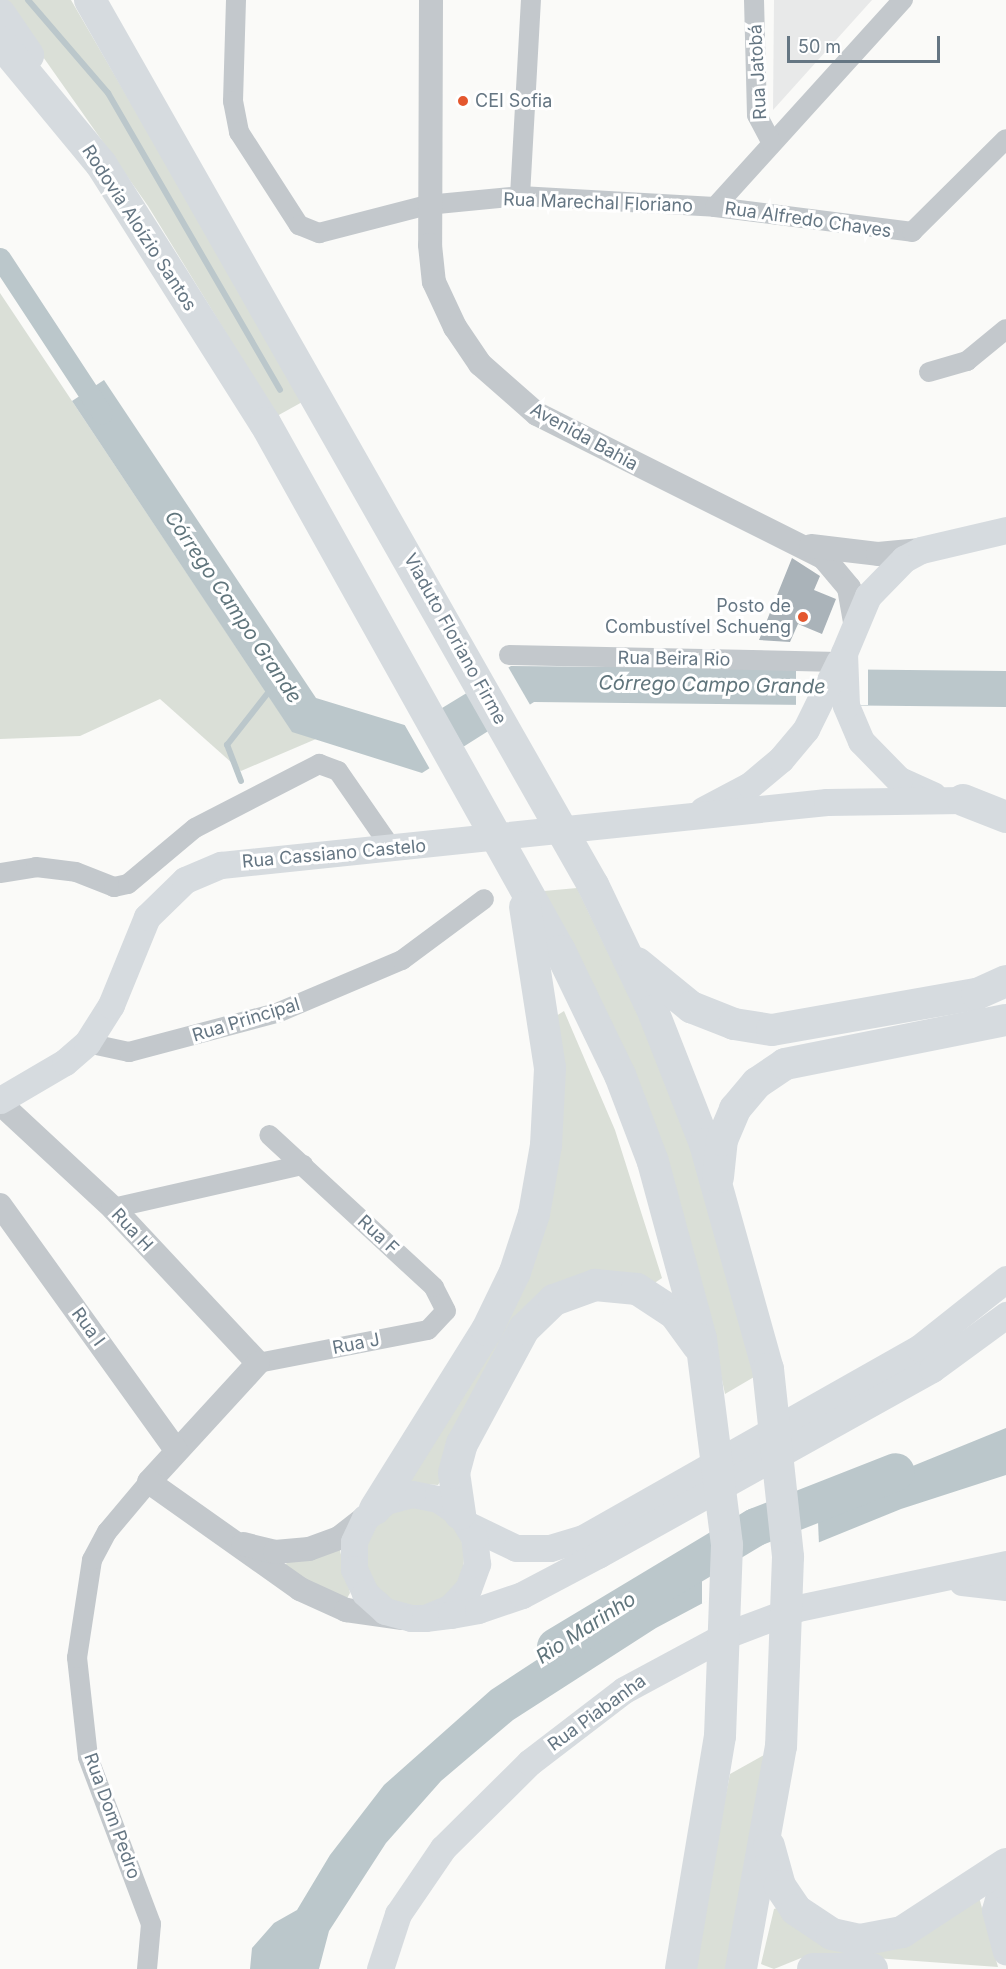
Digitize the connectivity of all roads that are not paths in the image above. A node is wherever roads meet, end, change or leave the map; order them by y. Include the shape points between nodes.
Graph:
1 (90, 0) edge
2 (236, 0) edge
3 (431, 0) edge
4 (531, 0) edge
5 (754, 0) edge
6 (903, 0) edge
7 (0, 14) edge
8 (0, 42) edge
9 (1006, 139) edge
10 (771, 141) junction
11 (102, 164) junction
12 (520, 196) junction
13 (427, 205) junction
14 (715, 207) junction
15 (1006, 329) edge
16 (929, 372) dead end
17 (1006, 530) edge
18 (777, 535) junction
19 (921, 549) junction
20 (855, 622) junction
21 (508, 655) dead end
22 (840, 663) junction
23 (832, 705) junction
24 (963, 800) junction
25 (1004, 807) edge
26 (679, 818) junction
27 (392, 849) junction
28 (0, 873) edge
29 (523, 886) junction
30 (484, 899) dead end
31 (611, 924) junction
32 (1006, 981) edge
33 (999, 1024) edge
34 (87, 1043) junction
35 (0, 1102) edge
36 (270, 1135) dead end
37 (303, 1164) junction
38 (720, 1190) junction
39 (0, 1205) edge
40 (112, 1208) junction
41 (1006, 1279) edge
42 (446, 1311) joint
43 (1006, 1315) edge
44 (704, 1358) junction
45 (258, 1363) junction
46 (176, 1450) junction
47 (149, 1482) junction
48 (370, 1513) junction
49 (464, 1520) junction
50 (228, 1538) junction
51 (1006, 1564) edge
52 (910, 1582) junction
53 (1006, 1587) edge
54 (418, 1618) junction
55 (768, 1836) junction
56 (1006, 1864) edge
57 (1006, 1870) edge
58 (1006, 1952) edge
59 (147, 1969) edge
60 (380, 1969) edge
61 (681, 1969) edge
62 (741, 1969) edge
63 (813, 1969) edge
64 (872, 1969) edge

1 - 31 main road, Viaduto Floriano Firme via 318,393 593,885
2 - 13 street, Rua Marechal Floriano via 234,116 307,231 319,233
3 - 13 street, Avenida Bahia
4 - 12 street
5 - 10 street, Rua Jatobá via 757,115
6 - 10 street, Rua Marechal Floriano
7 - 11 main road
8 - 11 main road, Rodovia Aloízio Santos
9 - 14 street, Rua Alfredo Chaves via 912,232
10 - 14 street, Rua Marechal Floriano
11 - 29 main road, Rodovia Aloízio Santos via 265,423
12 - 13 street, Rua Marechal Floriano
12 - 14 street, Rua Marechal Floriano
13 - 18 street, Avenida Bahia via 435,282 443,303 480,364 506,390 577,436
15 - 16 street via 967,361
17 - 19 main road
18 - 19 street, Avenida Bahia via 852,554
18 - 20 street, Avenida Bahia via 835,567 849,588
19 - 20 main road, Rua Cassiano Castelo via 877,585
20 - 22 main road, Rua Cassiano Castelo
21 - 22 street, Rua Beira Rio
22 - 23 main road, Rua Cassiano Castelo
23 - 24 main road via 885,769 916,789
23 - 26 main road, Rua Cassiano Castelo via 766,773 734,795
24 - 25 main road
24 - 26 main road, Rua Cassiano Castelo via 827,802
26 - 27 main road, Rua Cassiano Castelo
27 - 28 street via 339,771 319,764 195,828 128,884 114,887 76,872 36,867
27 - 34 main road, Rua Cassiano Castelo via 239,861 185,880 147,917 111,1005
29 - 44 main road via 581,992 637,1118 680,1250
29 - 48 main road via 550,1068 546,1145 534,1214 515,1272 487,1330
30 - 34 street, Rua Principal via 402,960 277,1013 129,1052
31 - 32 main road via 636,963 671,994 712,1017 753,1028 810,1027 977,994
31 - 38 main road via 662,1033
33 - 38 main road via 817,1053 770,1072 745,1095 728,1124 719,1156
34 - 35 main road via 65,1062
35 - 40 street, Rua H
36 - 37 street, Rua F
37 - 40 street
37 - 42 street, Rua F via 434,1287
38 - 55 main road via 768,1369 788,1557 781,1746
39 - 46 street, Rua I
40 - 45 street, Rua H
41 - 49 main road via 919,1348 583,1538 550,1548 516,1548
42 - 45 street, Rua J via 429,1330
43 - 54 main road via 932,1369 570,1570 500,1604
44 - 49 main road via 675,1314 637,1289 595,1285 554,1300 524,1329 462,1444 454,1473
44 - 61 main road via 728,1593 712,1783
45 - 46 street, Rua Dom Pedro
46 - 47 street, Rua Dom Pedro
47 - 50 street
47 - 59 street, Rua Dom Pedro via 106,1532 92,1560 80,1612 78,1658 88,1756 151,1924
48 - 49 main road via 412,1494 438,1499
48 - 50 street via 324,1545 292,1552 259,1549
48 - 54 main road via 352,1556 358,1582 385,1611
49 - 54 main road via 477,1550 474,1577 460,1600
50 - 54 street via 322,1600 367,1615
51 - 52 main road, Rua Piabanha
52 - 53 main road, Rua Piabanha
52 - 60 main road, Rua Piabanha via 826,1600 726,1635 592,1712 530,1762 431,1862 398,1914
55 - 56 main road via 787,1899 807,1920 846,1938 875,1940 902,1932
55 - 62 main road
57 - 58 main road via 995,1910
63 - 64 main road

